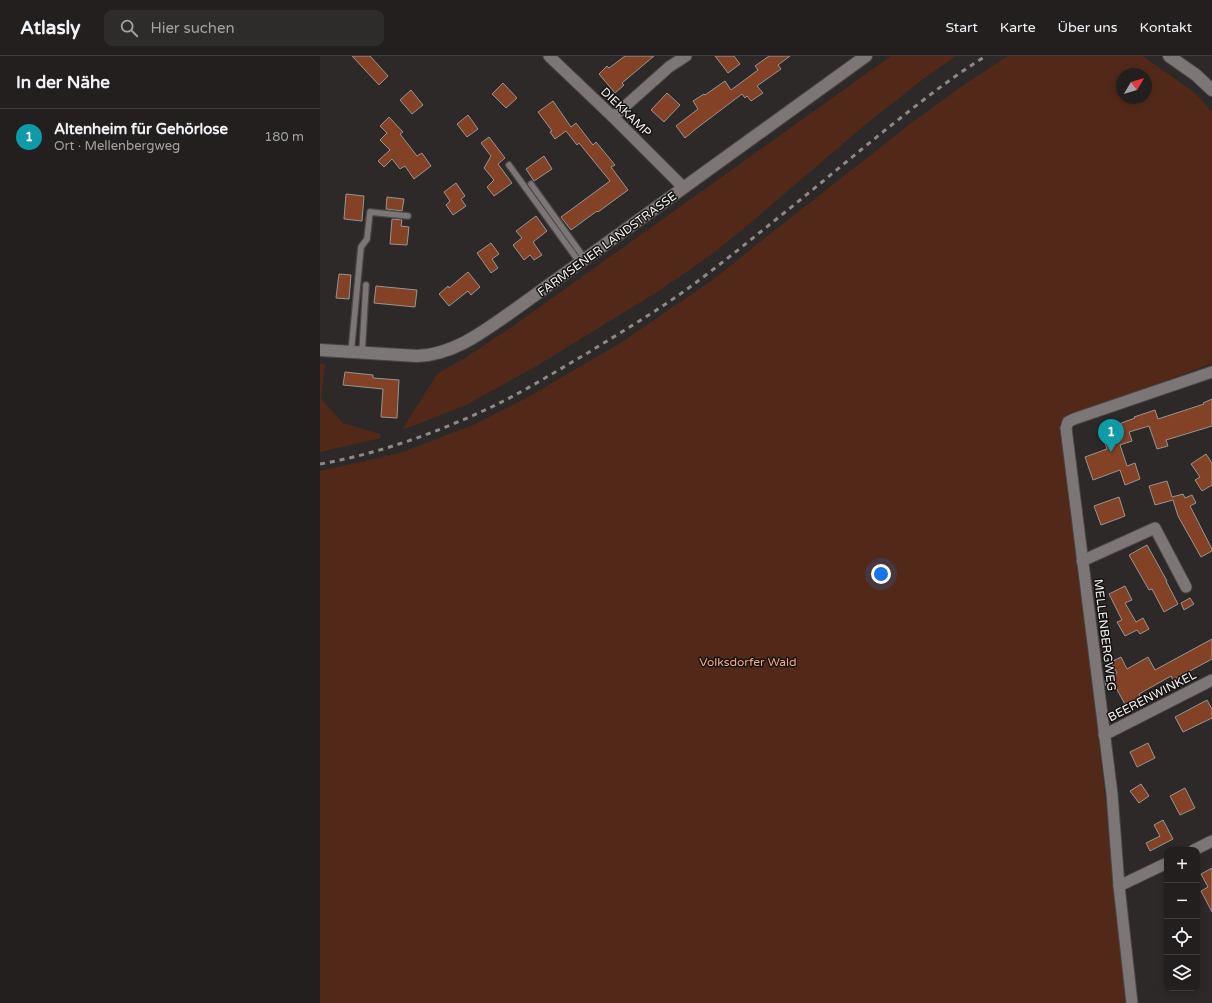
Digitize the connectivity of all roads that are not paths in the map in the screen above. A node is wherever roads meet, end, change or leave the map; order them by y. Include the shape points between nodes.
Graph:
1 (549, 56) edge
2 (686, 56) edge
3 (866, 56) edge
4 (1169, 56) edge
5 (1212, 90) edge
6 (614, 117) junction
7 (509, 165) dead end
8 (531, 184) dead end
9 (684, 188) junction
10 (408, 216) dead end
11 (583, 261) junction
12 (366, 285) dead end
13 (320, 350) edge
14 (357, 353) junction
15 (1212, 372) edge
16 (1082, 561) junction
17 (1186, 587) dead end
18 (1212, 680) edge
19 (1104, 735) junction
20 (1212, 841) edge
21 (1200, 847) edge
22 (1164, 864) edge
23 (1119, 886) junction
24 (1132, 1003) edge

1 - 6 street, DIEKKAMP
2 - 6 street via 668,67
3 - 9 main road, FARMSENER LANDSTRASSE
4 - 5 main road
6 - 9 street, DIEKKAMP
7 - 11 lane
8 - 11 lane
9 - 11 main road, FARMSENER LANDSTRASSE
10 - 14 lane via 370,212 367,239 361,247
11 - 14 main road, FARMSENER LANDSTRASSE via 493,325 458,346 425,356
12 - 14 lane
13 - 14 main road, FARMSENER LANDSTRASSE
15 - 16 street, MELLENBERGWEG via 1068,422 1066,428
16 - 17 street via 1155,528
16 - 19 street, MELLENBERGWEG
18 - 19 street, BEERENWINKEL
19 - 23 street, MELLENBERGWEG via 1112,794
20 - 21 street
22 - 23 street
23 - 24 street, MELLENBERGWEG

